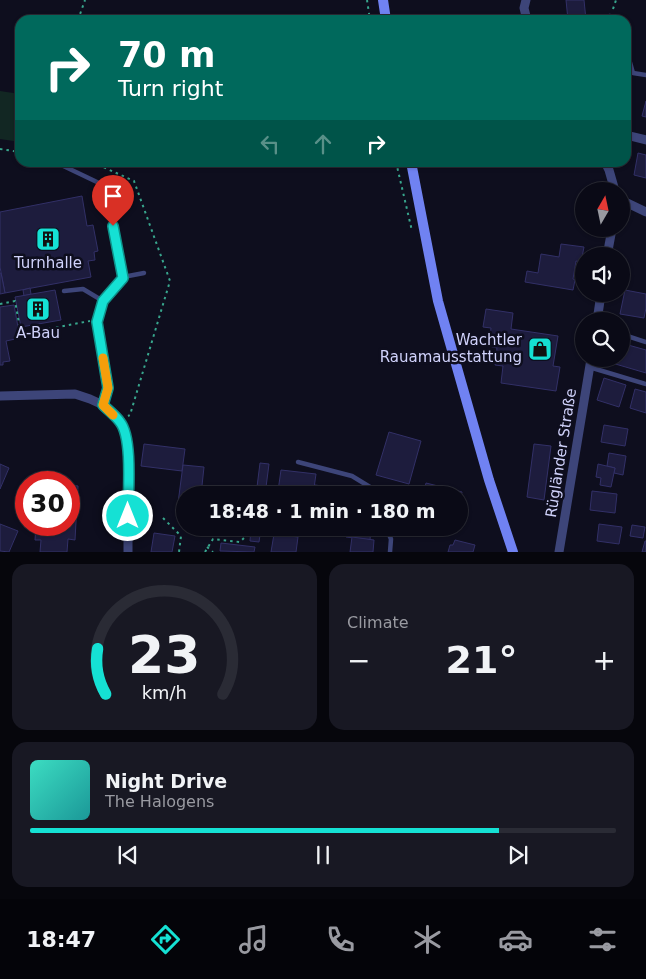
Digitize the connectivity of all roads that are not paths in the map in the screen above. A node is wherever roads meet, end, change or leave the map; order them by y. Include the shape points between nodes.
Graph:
1 (383, 0) edge
2 (526, 0) edge
3 (385, 15) edge
4 (526, 15) edge
5 (631, 66) edge
6 (646, 75) edge
7 (631, 136) edge
8 (646, 140) edge
9 (65, 167) edge
10 (412, 167) edge
11 (608, 167) edge
12 (612, 182) edge
13 (630, 204) edge
14 (646, 212) edge
15 (144, 274) dead end
16 (123, 278) junction
17 (64, 291) dead end
18 (103, 301) junction
19 (630, 337) edge
20 (646, 342) edge
21 (589, 367) edge
22 (601, 367) edge
23 (646, 384) edge
24 (0, 396) edge
25 (103, 405) junction
26 (298, 462) dead end
27 (367, 486) edge
28 (389, 536) edge
29 (128, 552) edge
30 (390, 552) edge
31 (513, 552) edge
32 (559, 552) edge

1 - 3 main road
2 - 4 street
5 - 6 lane via 633,73
7 - 8 street
9 - 16 lane via 99,183 106,193
10 - 31 main road via 438,301
11 - 12 street
13 - 14 street
15 - 16 lane
16 - 18 lane
17 - 18 lane via 83,289
18 - 25 lane via 97,322 108,388
19 - 20 lane
21 - 32 street, Rügländer Straße
22 - 23 lane
24 - 25 street via 75,394
25 - 29 street via 121,422 128,445
26 - 27 lane via 352,476
28 - 30 lane

